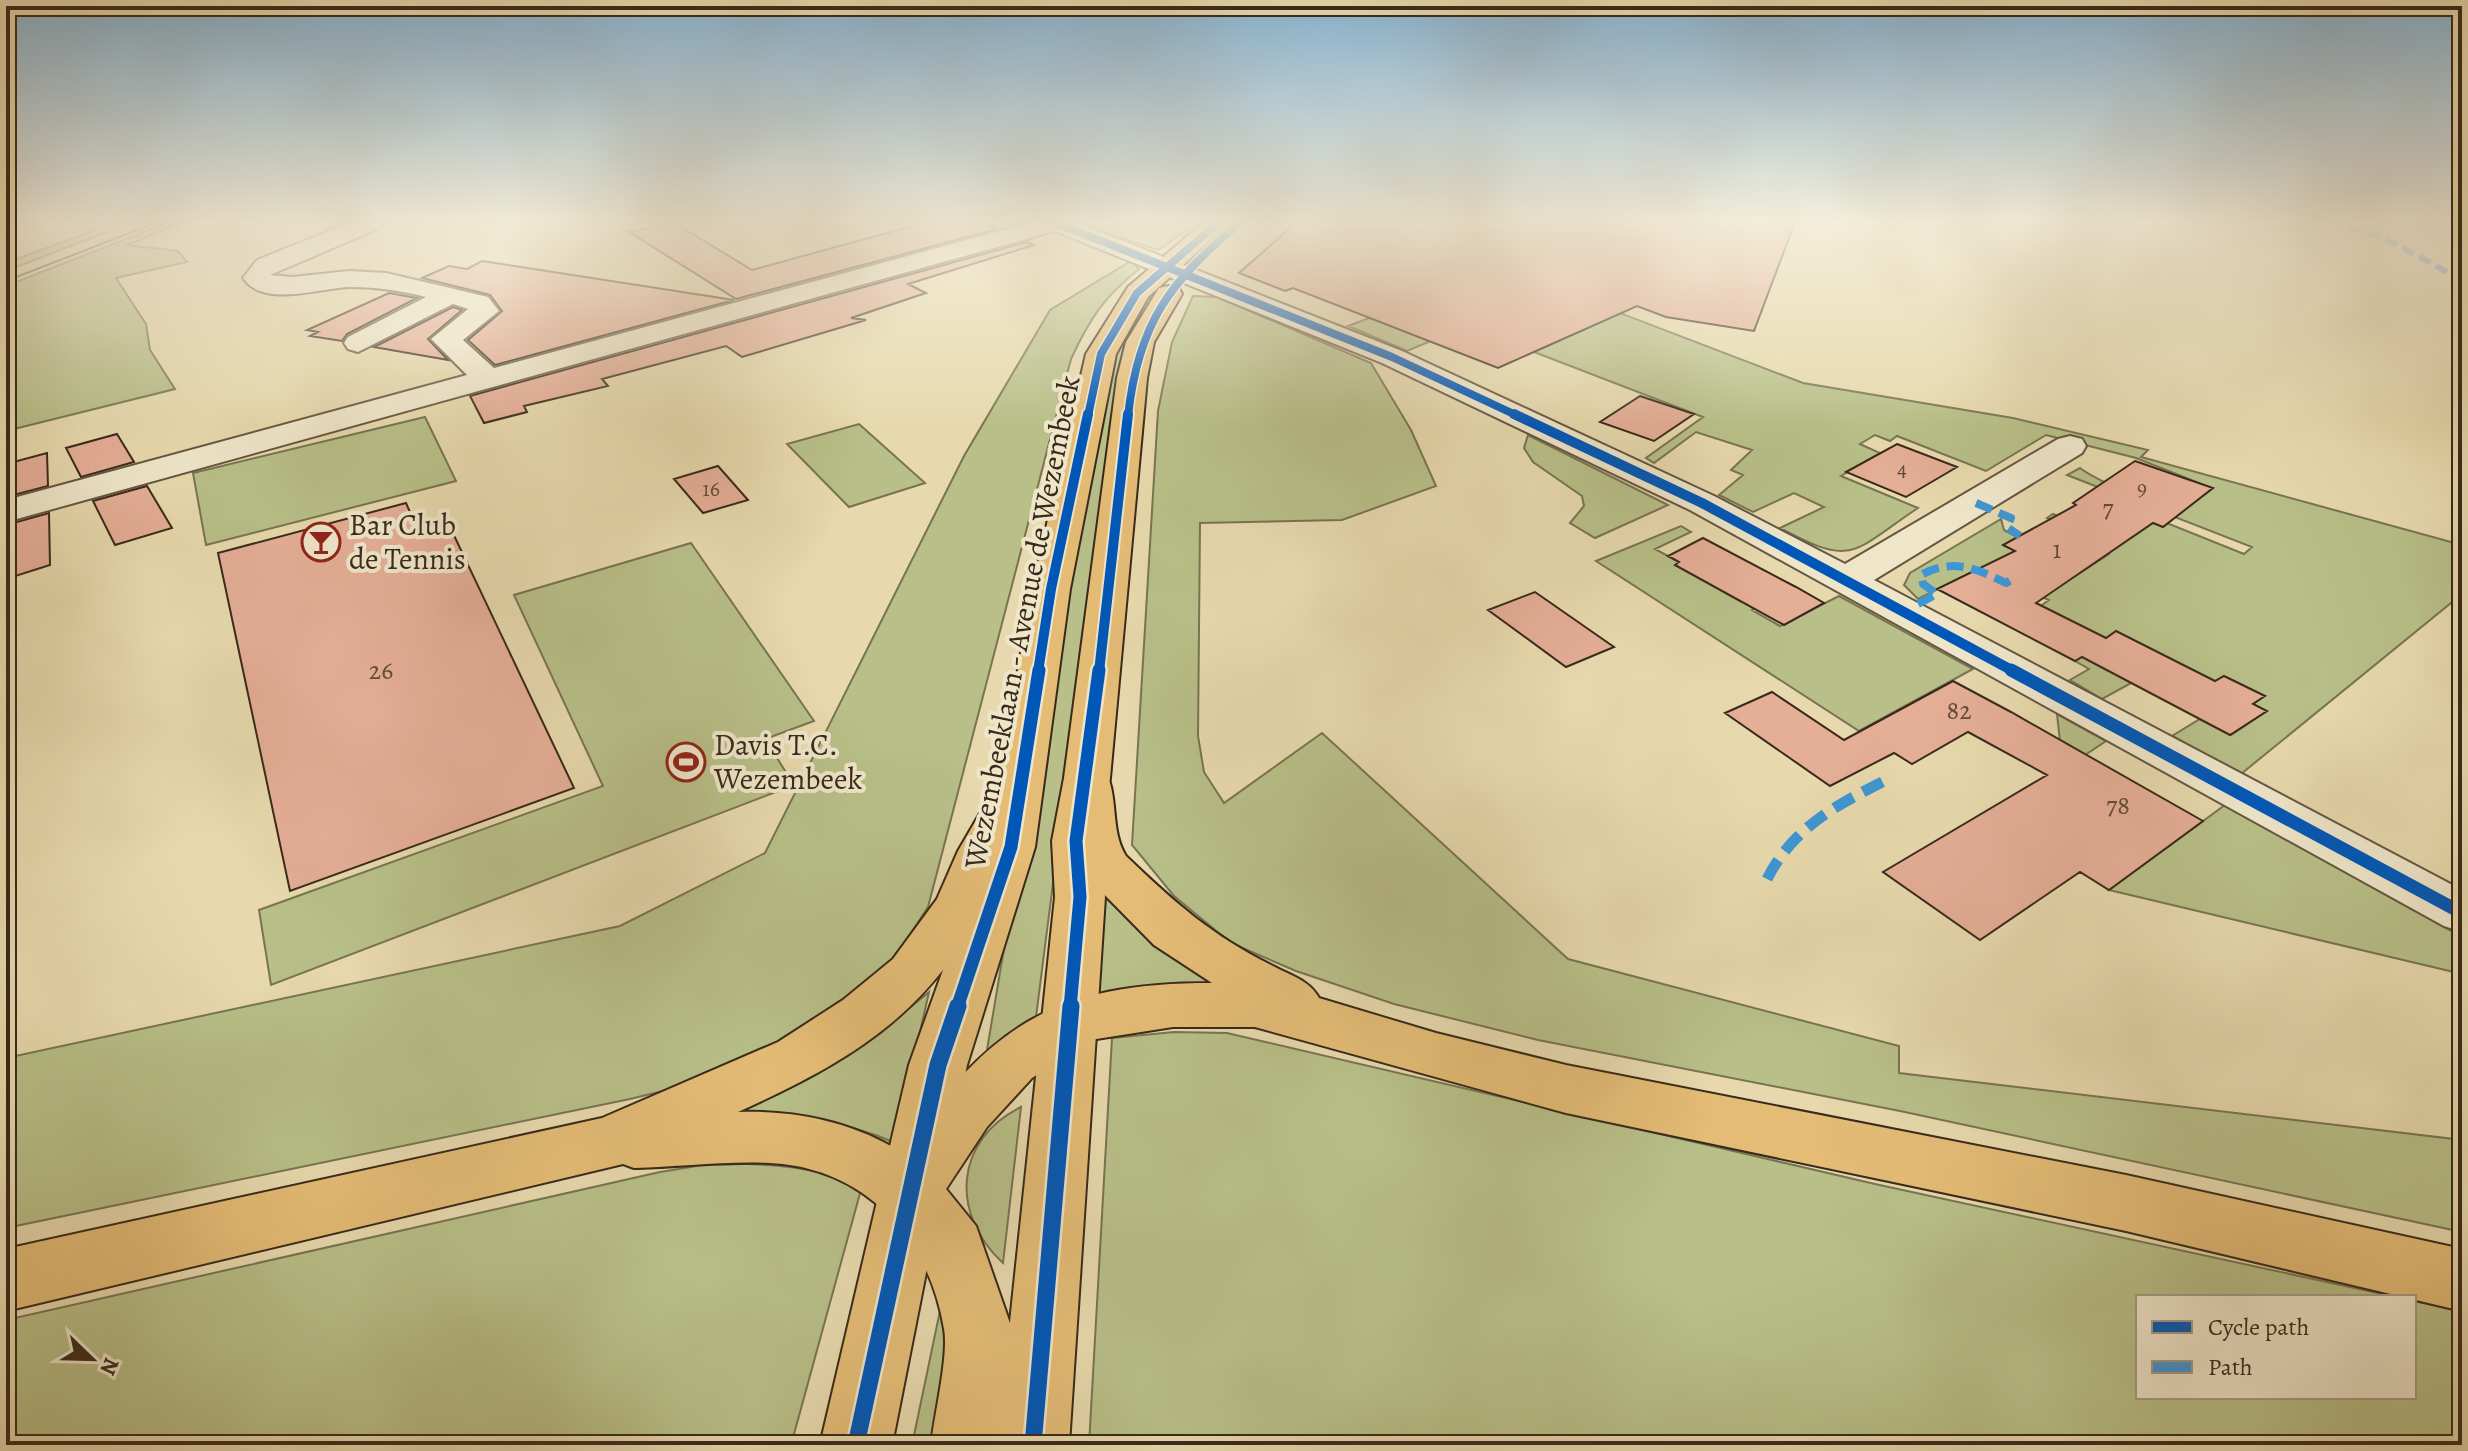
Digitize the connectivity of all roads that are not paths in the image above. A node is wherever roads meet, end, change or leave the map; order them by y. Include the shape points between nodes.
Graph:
1 (424, 290) edge
2 (812, 290) edge
3 (1142, 290) edge
4 (1164, 290) edge
5 (1227, 290) edge
6 (451, 295) junction
7 (358, 343) dead end
8 (488, 379) junction
9 (2070, 446) dead end
10 (6, 511) edge
11 (1846, 580) junction
12 (1087, 778) junction
13 (1020, 783) junction
14 (2462, 913) edge
15 (1070, 1024) junction
16 (1339, 1025) junction
17 (609, 1143) junction
18 (909, 1191) junction
19 (6, 1280) edge
20 (2462, 1280) edge
21 (856, 1445) edge
22 (967, 1445) edge
23 (1033, 1445) edge

1 - 6 street
2 - 8 street
3 - 13 main road, Wezembeeklaan - Avenue de Wezembeek via 1101,354 1051,589
4 - 12 main road, Wezembeeklaan - Avenue de Wezembeek via 1135,357
5 - 11 street via 1463,388 1702,503
6 - 7 street
6 - 8 street via 478,303 485,311 445,339
8 - 10 street
9 - 11 street
11 - 14 street
12 - 15 main road, Wezembeeklaan - Avenue de Wezembeek via 1076,841 1080,897
12 - 16 main road via 1095,846 1108,868 1143,904 1172,931 1234,971
13 - 17 main road via 959,906 902,982 863,1016 798,1059
13 - 18 main road, Wezembeeklaan - Avenue de Wezembeek via 1011,847 938,1065
15 - 16 main road via 1173,1005 1255,1005
15 - 18 main road via 1012,1061 966,1109
15 - 23 main road, Wezembeeklaan - Avenue de Wezembeek
16 - 20 main road via 1566,1089 2126,1203
17 - 18 main road via 771,1137 851,1153
17 - 19 main road
18 - 21 main road, Wezembeeklaan - Avenue de Wezembeek
18 - 22 main road via 953,1247 979,1332

